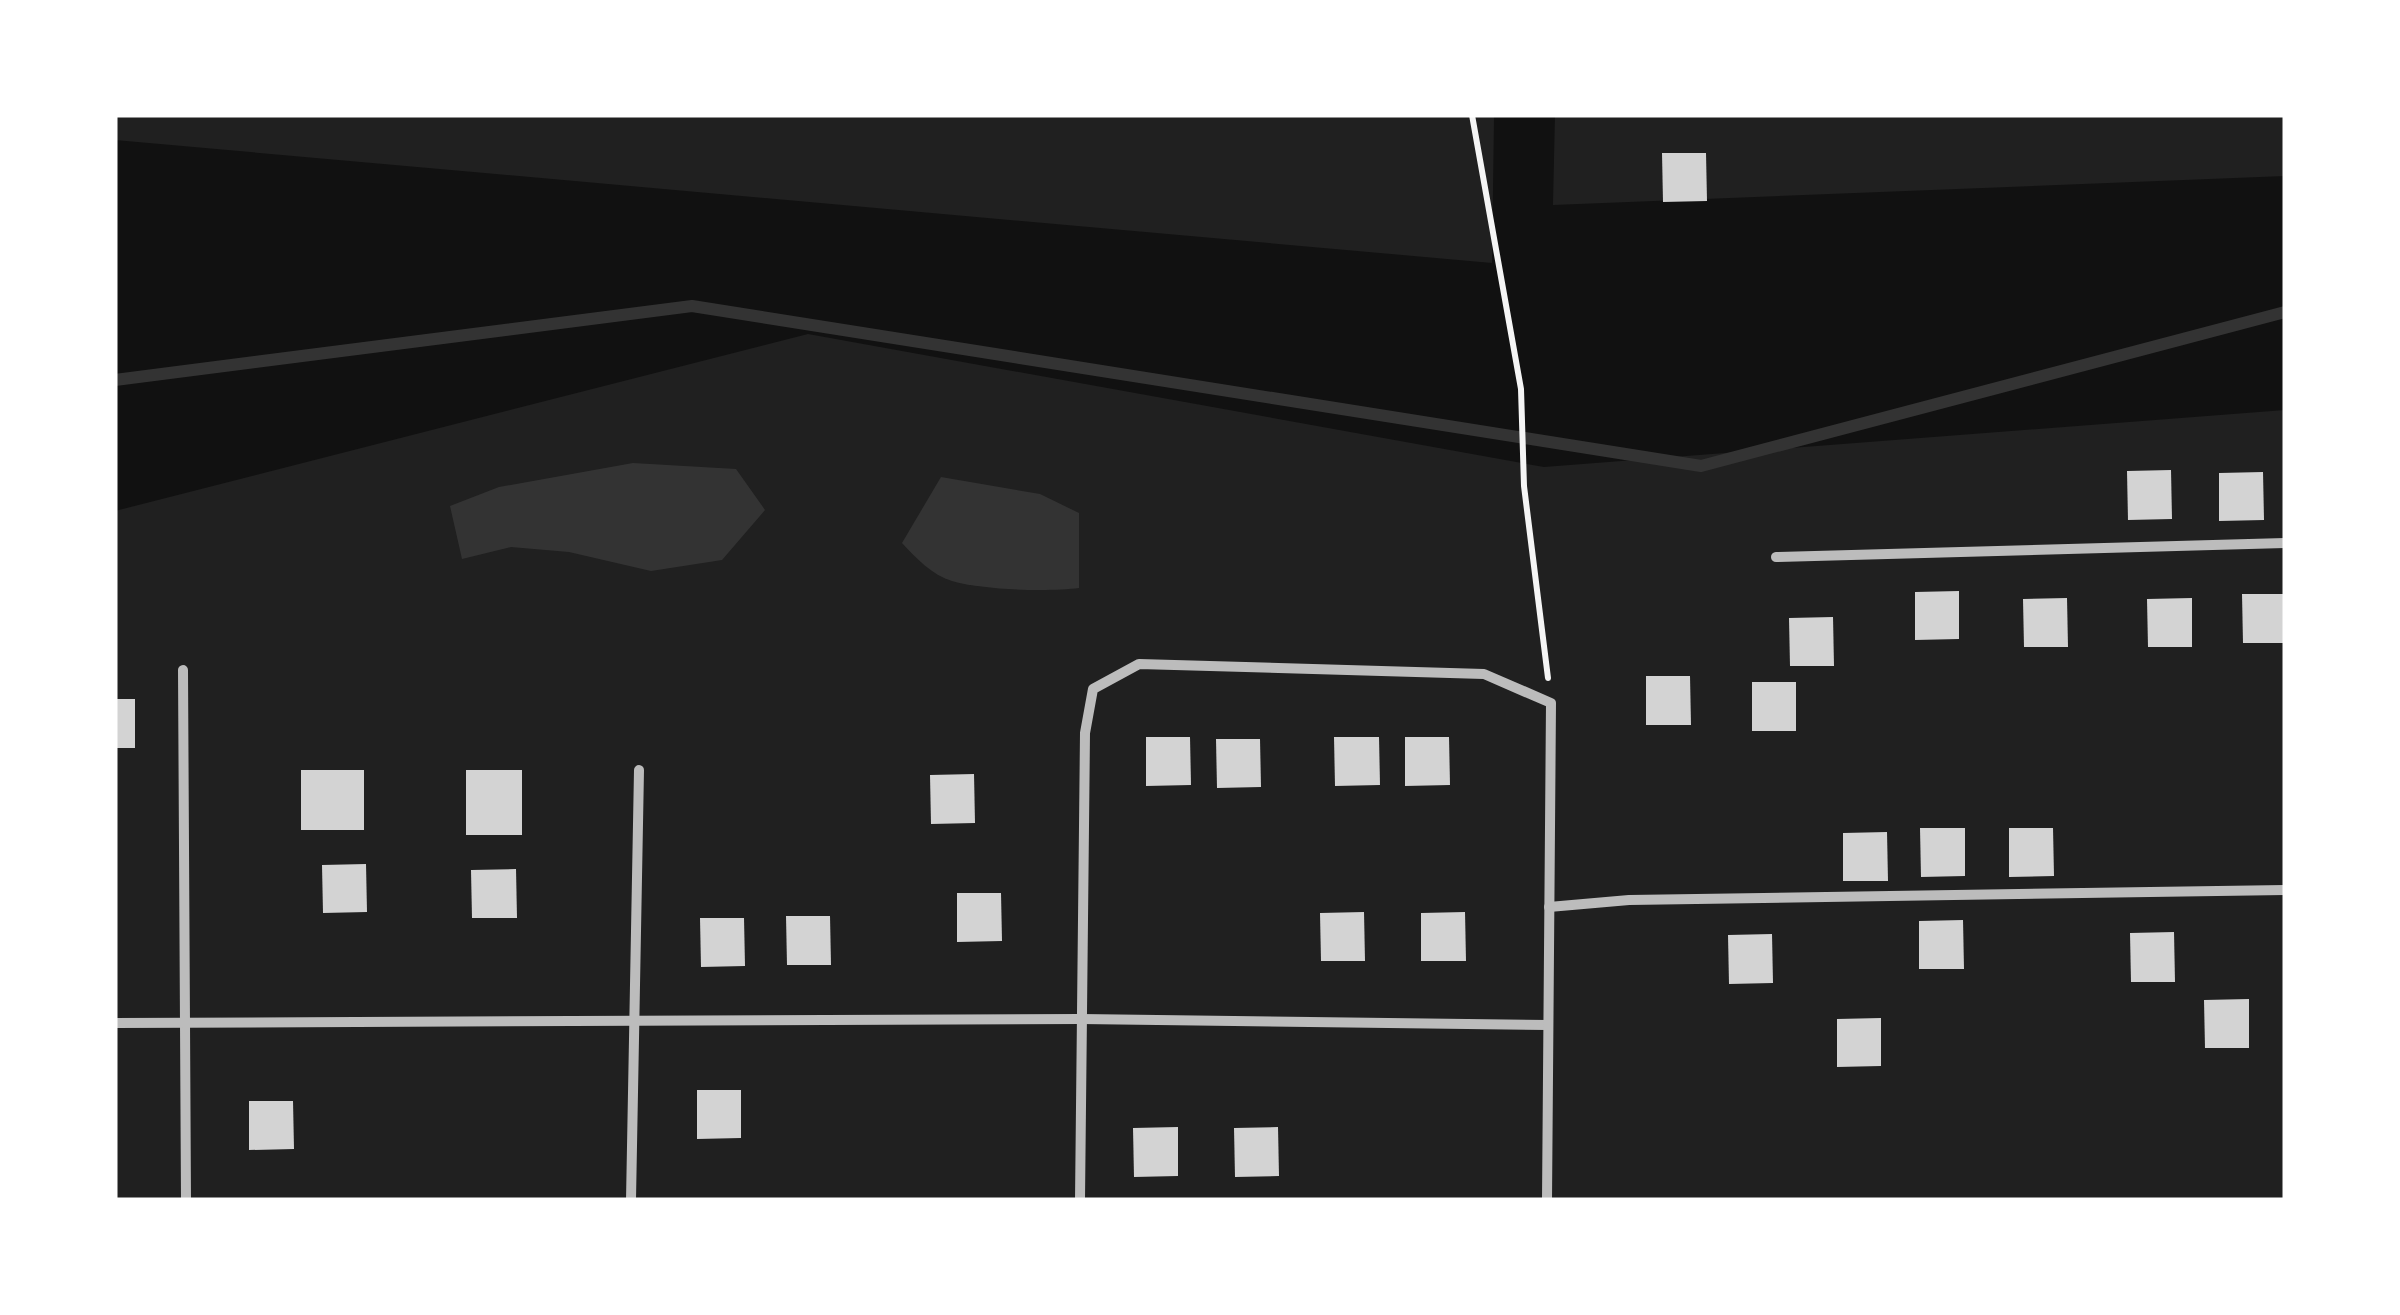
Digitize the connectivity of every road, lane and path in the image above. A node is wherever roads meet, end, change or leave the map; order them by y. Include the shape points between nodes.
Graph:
1 (1472, 115) edge
2 (2285, 543) edge
3 (1776, 557) dead end
4 (183, 670) dead end
5 (1551, 703) junction
6 (639, 770) dead end
7 (2285, 890) edge
8 (1549, 907) junction
9 (1082, 1019) junction
10 (115, 1022) edge
11 (188, 1022) junction
12 (632, 1022) junction
13 (1548, 1024) junction
14 (186, 1200) edge
15 (631, 1200) edge
16 (1080, 1200) edge
17 (1547, 1200) edge

1 - 5 path via 1521,389 1524,486
2 - 3 street
4 - 11 street
5 - 8 street
5 - 9 street via 1484,674 1140,664 1093,689 1085,734
6 - 12 street
7 - 8 street
8 - 13 street
9 - 12 street
9 - 13 street
9 - 16 street
10 - 11 street
11 - 12 street
11 - 14 street
12 - 15 street
13 - 17 street

